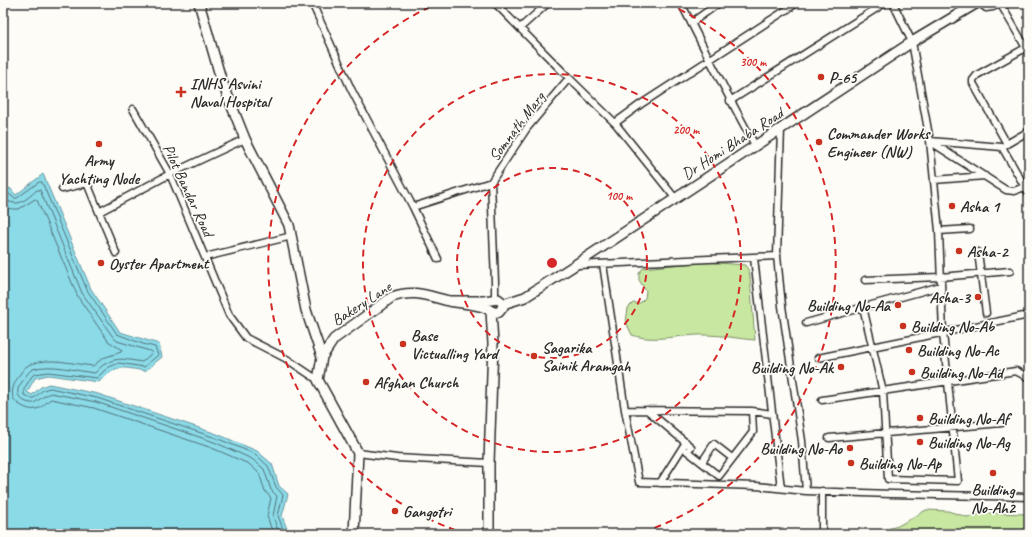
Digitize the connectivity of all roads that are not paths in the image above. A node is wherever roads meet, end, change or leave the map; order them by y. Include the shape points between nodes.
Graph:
1 (199, 3) edge
2 (312, 3) edge
3 (495, 3) edge
4 (548, 3) edge
5 (681, 3) edge
6 (719, 3) edge
7 (796, 3) edge
8 (885, 3) edge
9 (893, 3) edge
10 (977, 3) edge
11 (980, 3) edge
12 (1001, 3) edge
13 (691, 23) junction
14 (520, 28) junction
15 (912, 42) junction
16 (1028, 49) edge
17 (710, 59) junction
18 (569, 78) junction
19 (730, 101) junction
20 (133, 109) dead end
21 (615, 123) junction
22 (781, 128) junction
23 (1029, 131) edge
24 (245, 139) junction
25 (930, 141) junction
26 (755, 145) junction
27 (1005, 146) junction
28 (170, 174) junction
29 (984, 176) junction
30 (934, 180) junction
31 (491, 182) junction
32 (1027, 186) edge
33 (62, 188) dead end
34 (1029, 194) edge
35 (675, 198) junction
36 (413, 207) junction
37 (99, 212) junction
38 (970, 229) dead end
39 (939, 231) junction
40 (292, 236) junction
41 (978, 252) dead end
42 (116, 253) dead end
43 (777, 256) junction
44 (205, 257) junction
45 (754, 258) junction
46 (438, 259) dead end
47 (603, 264) junction
48 (575, 265) junction
49 (1010, 271) dead end
50 (981, 274) junction
51 (940, 276) junction
52 (865, 280) dead end
53 (941, 286) junction
54 (494, 299) junction
55 (449, 301) junction
56 (502, 307) junction
57 (863, 307) junction
58 (490, 310) junction
59 (986, 313) dead end
60 (1029, 315) edge
61 (806, 323) dead end
62 (943, 333) junction
63 (493, 344) junction
64 (873, 347) junction
65 (322, 357) junction
66 (818, 358) dead end
67 (1029, 378) edge
68 (318, 380) junction
69 (948, 381) junction
70 (882, 392) junction
71 (822, 400) dead end
72 (625, 410) junction
73 (647, 410) junction
74 (752, 411) junction
75 (772, 414) junction
76 (1002, 423) dead end
77 (953, 428) junction
78 (885, 434) junction
79 (829, 438) dead end
80 (686, 442) junction
81 (358, 453) junction
82 (732, 458) junction
83 (702, 462) junction
84 (489, 463) junction
85 (660, 483) junction
86 (781, 488) junction
87 (806, 491) junction
88 (822, 491) junction
89 (1029, 497) edge
90 (354, 534) edge
91 (489, 534) edge
92 (822, 534) edge

1 - 24 street via 221,79
2 - 36 street via 351,89
3 - 14 street
4 - 14 street
5 - 13 street
6 - 13 street
7 - 17 street
8 - 19 street
9 - 15 street
10 - 15 street, Dr Homi Bhaba Road
11 - 12 street via 986,8
12 - 16 street
13 - 17 street
14 - 18 street
15 - 22 street, Dr Homi Bhaba Road
15 - 25 street
16 - 27 street via 977,75 973,80
17 - 19 street
17 - 21 street
18 - 21 street
18 - 31 street, Somnath Marg via 527,128
19 - 26 street
20 - 28 street, Pilot Bandar Road
21 - 35 street
22 - 26 street, Dr Homi Bhaba Road
22 - 43 street
23 - 27 street
24 - 28 street
24 - 40 street via 289,225
25 - 27 street
25 - 29 street
25 - 30 street
26 - 35 street, Dr Homi Bhaba Road
27 - 32 street
28 - 37 street
28 - 44 street, Pilot Bandar Road
29 - 30 street
29 - 32 street via 1006,190 1014,191
30 - 39 street
31 - 36 street
31 - 54 street, Somnath Marg via 496,282
32 - 34 street
33 - 37 street via 87,183
35 - 48 street, Dr Homi Bhaba Road
36 - 46 street
37 - 42 street
38 - 39 street
39 - 51 street
40 - 44 street
40 - 65 street via 306,310
41 - 50 street
43 - 45 street
43 - 87 street via 802,441
44 - 68 street, Pilot Bandar Road via 228,315 246,338 285,358
45 - 47 street
45 - 75 street
47 - 48 street
47 - 72 street
48 - 56 street, Dr Homi Bhaba Road via 525,297
49 - 50 street
50 - 51 street
50 - 59 street
51 - 52 street
51 - 53 street
53 - 57 street
53 - 62 street
54 - 55 street, Bakery Lane
54 - 56 street via 500,300
54 - 58 street via 489,304
55 - 58 street, Bakery Lane
55 - 65 street, Bakery Lane via 416,293 402,293 392,297 334,338
56 - 58 street, Bakery Lane via 497,313
56 - 63 street
57 - 61 street
57 - 64 street
58 - 63 street
60 - 62 street
62 - 64 street
62 - 69 street
63 - 84 street
64 - 66 street
64 - 70 street
65 - 68 street
67 - 69 street via 1016,371
68 - 81 street
69 - 70 street
69 - 77 street
70 - 71 street
70 - 78 street
72 - 73 street
72 - 85 street via 639,482
73 - 74 street
73 - 80 street
74 - 75 street
74 - 82 street via 753,432
75 - 86 street
76 - 77 street
77 - 78 street
77 - 78 street via 958,481 888,479
78 - 79 street
80 - 83 street via 691,447 687,451
80 - 85 street
81 - 84 street via 397,458
81 - 90 street
82 - 83 street via 719,476
82 - 83 street via 714,444
84 - 91 street
85 - 86 street
86 - 87 street
87 - 88 street
88 - 89 street
88 - 92 street

